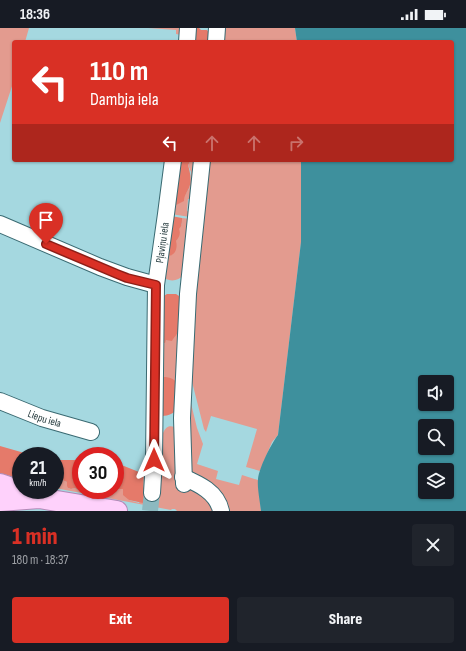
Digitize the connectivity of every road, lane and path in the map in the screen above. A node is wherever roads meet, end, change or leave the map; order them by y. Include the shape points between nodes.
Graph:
1 (188, 28) edge
2 (217, 28) edge
3 (187, 40) edge
4 (216, 40) edge
5 (173, 162) edge
6 (202, 162) edge
7 (0, 224) edge
8 (156, 285) junction
9 (0, 401) edge
10 (90, 432) dead end
11 (0, 484) edge
12 (12, 488) edge
13 (152, 493) tunnel mouth
14 (26, 499) edge
15 (45, 499) edge
16 (0, 501) edge
17 (117, 511) edge
18 (221, 511) edge

1 - 3 street
2 - 4 street
5 - 8 street, Pļaviņu iela
6 - 18 street via 188,294 182,418 184,480 198,483 207,489 216,498
7 - 8 street via 127,278
8 - 13 street, Pļaviņu iela
9 - 10 street, Liepu iela via 42,418
11 - 12 main road
14 - 16 main road
15 - 17 main road

